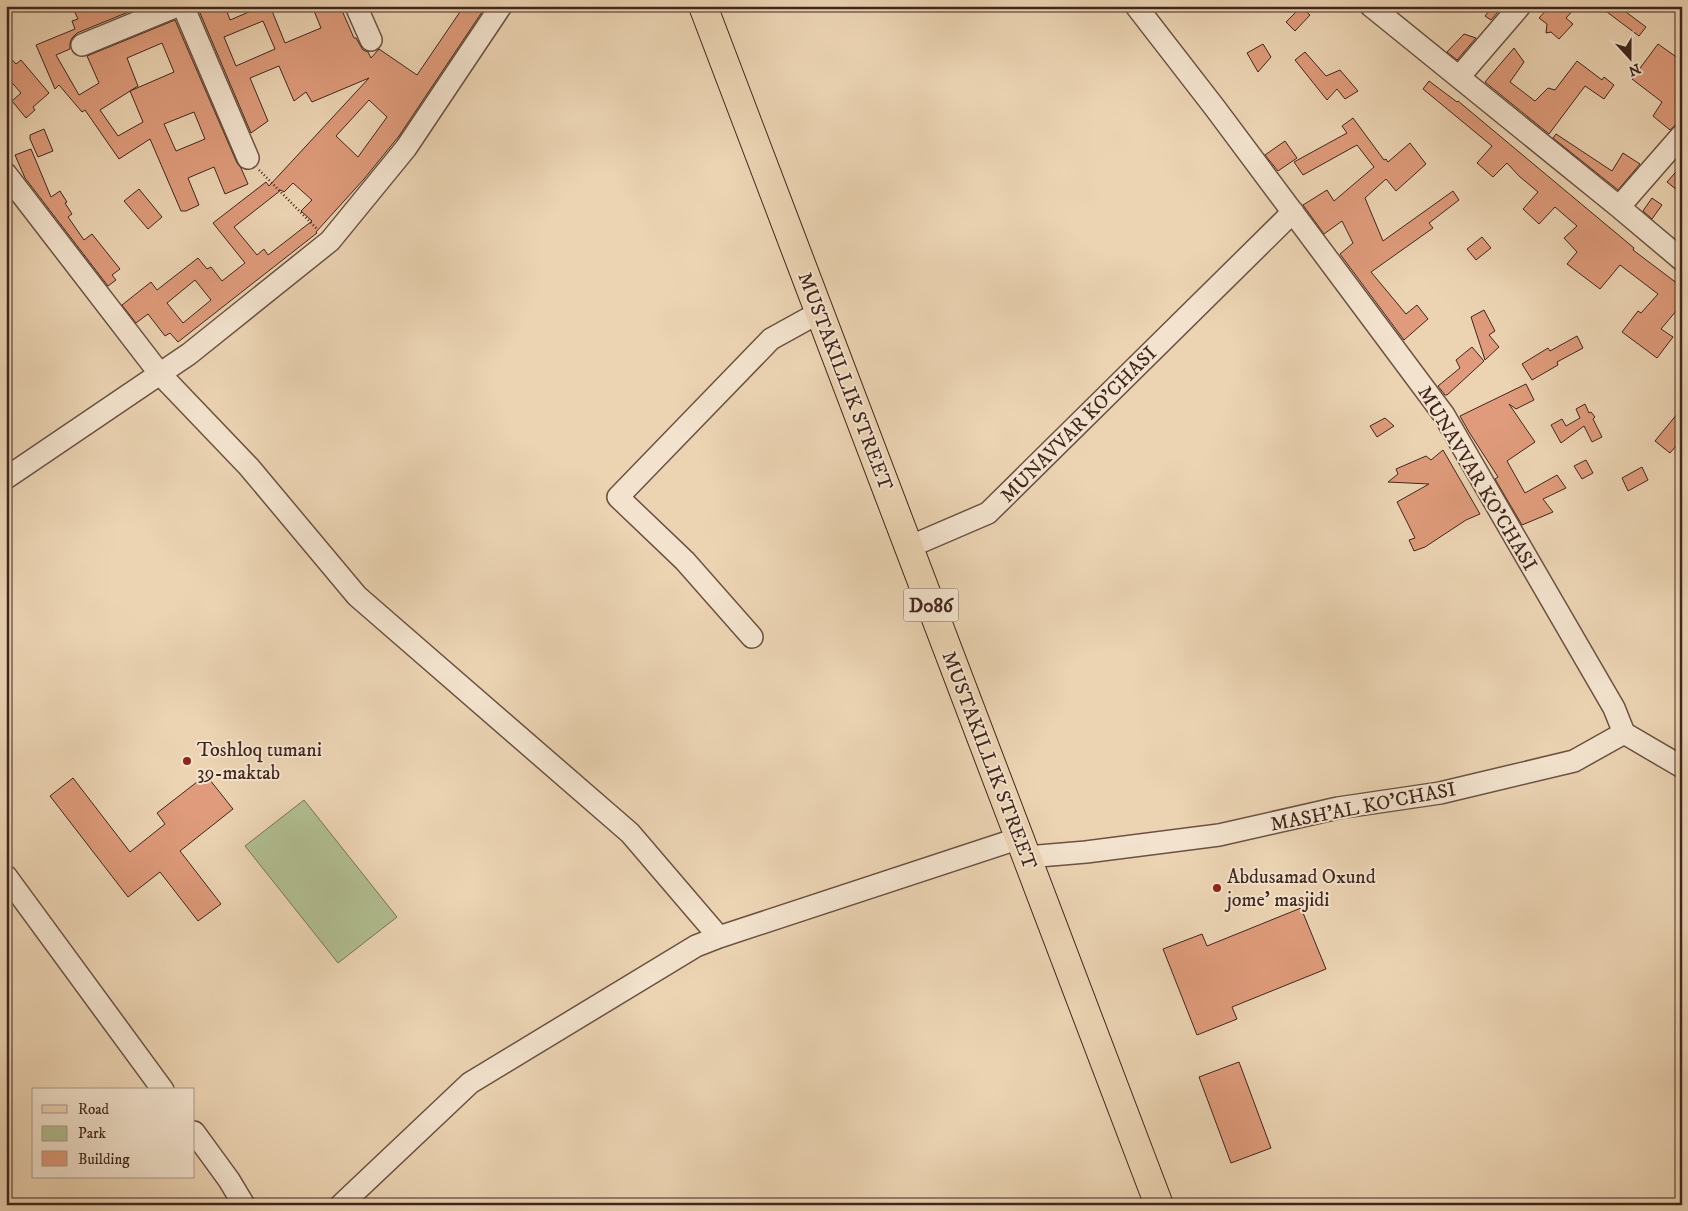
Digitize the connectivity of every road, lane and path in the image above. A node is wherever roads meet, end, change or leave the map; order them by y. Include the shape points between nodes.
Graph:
1 (176, 6) edge
2 (183, 6) edge
3 (356, 6) edge
4 (501, 6) edge
5 (704, 6) edge
6 (1136, 6) edge
7 (1371, 6) edge
8 (1520, 6) edge
9 (371, 40) dead end
10 (82, 45) dead end
11 (1459, 78) junction
12 (1682, 135) edge
13 (248, 158) joint
14 (8, 180) edge
15 (1619, 207) junction
16 (1293, 212) junction
17 (330, 241) junction
18 (1682, 260) edge
19 (820, 312) junction
20 (160, 374) junction
21 (6, 478) edge
22 (909, 547) junction
23 (752, 637) dead end
24 (1624, 733) junction
25 (1682, 767) edge
26 (1024, 848) junction
27 (8, 881) edge
28 (719, 937) junction
29 (162, 1088) edge
30 (195, 1133) edge
31 (244, 1205) edge
32 (341, 1205) edge
33 (1159, 1205) edge

1 - 10 street
2 - 13 street
3 - 9 street
4 - 17 street via 406,148
5 - 19 main road, MUSTAKILLIK STREET / D086
6 - 16 street, MUNAVVAR KO'CHASI
7 - 11 street
8 - 11 street
11 - 15 street
12 - 15 street
13 - 17 path
14 - 20 street
15 - 18 street
16 - 22 street, MUNAVVAR KO'CHASI via 988,513
16 - 24 street, MUNAVVAR KO'CHASI via 1444,414 1614,708
17 - 20 street
19 - 22 main road, MUSTAKILLIK STREET / D086
19 - 23 street via 771,339 618,497 685,561
20 - 21 street
20 - 28 street via 249,467 357,596 630,833
22 - 26 main road, MUSTAKILLIK STREET / D086
24 - 25 street
24 - 26 street, MASH'AL KO'CHASI via 1574,761 1440,793 1338,808 1219,835 1086,852
26 - 28 street, MASH'AL KO'CHASI
26 - 33 main road, MUSTAKILLIK STREET / D086
27 - 29 street
28 - 32 street, MASH'AL KO'CHASI via 696,946 470,1083
30 - 31 street

